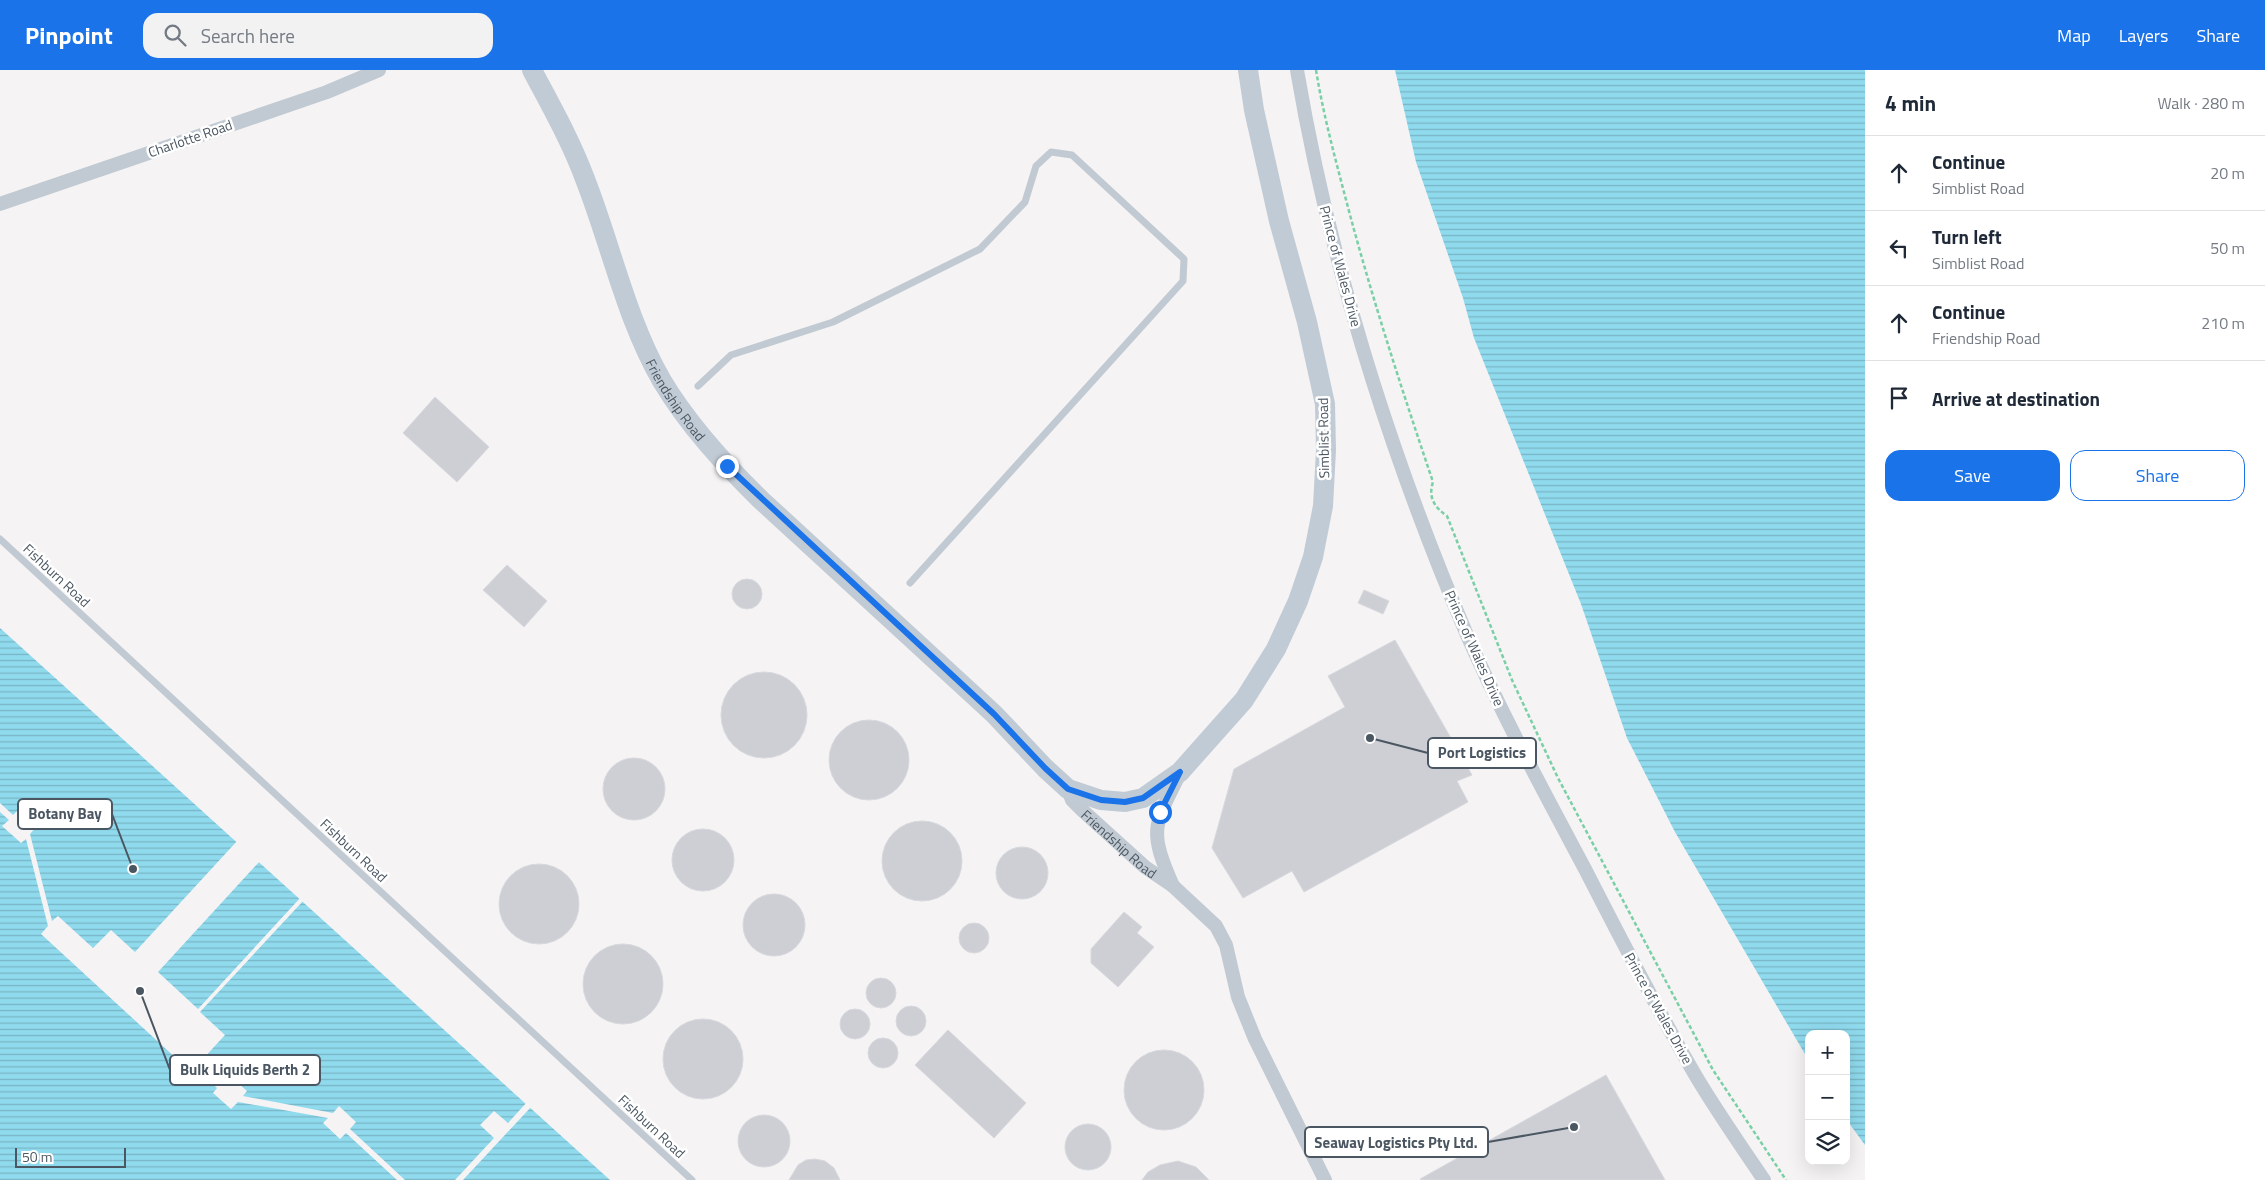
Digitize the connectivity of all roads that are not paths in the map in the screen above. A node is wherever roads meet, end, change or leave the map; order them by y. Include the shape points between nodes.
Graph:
1 (379, 70) edge
2 (532, 70) edge
3 (541, 70) edge
4 (1248, 70) edge
5 (1297, 70) edge
6 (554, 111) junction
7 (0, 204) edge
8 (698, 386) dead end
9 (0, 539) edge
10 (910, 583) dead end
11 (1180, 772) junction
12 (1068, 789) junction
13 (1173, 886) junction
14 (692, 1180) edge
15 (1325, 1180) edge
16 (1764, 1180) edge

1 - 7 street, Charlotte Road via 327,92
2 - 6 street, Friendship Road
3 - 6 street, Friendship Road
4 - 11 street, Simblist Road via 1279,220 1325,404 1323,506 1313,557 1298,601 1276,649 1244,700
5 - 16 street, Prince of Wales Drive via 1323,195 1373,382 1417,507 1468,635 1515,737 1635,965 1697,1078
6 - 12 street, Friendship Road via 586,180 639,333 662,380 692,426 761,500 994,714
8 - 10 lane via 732,355 833,322 980,250 1025,202 1036,166 1051,152 1072,156 1184,259 1183,281
9 - 14 lane, Fishburn Road
11 - 12 street, Simblist Road via 1143,798 1125,802 1101,800
11 - 13 street, Simblist Road via 1160,812 1156,836 1158,850
12 - 13 street, Friendship Road via 1072,800 1082,810 1145,867
13 - 15 street, Friendship Road via 1216,926 1226,945 1238,997 1255,1039

